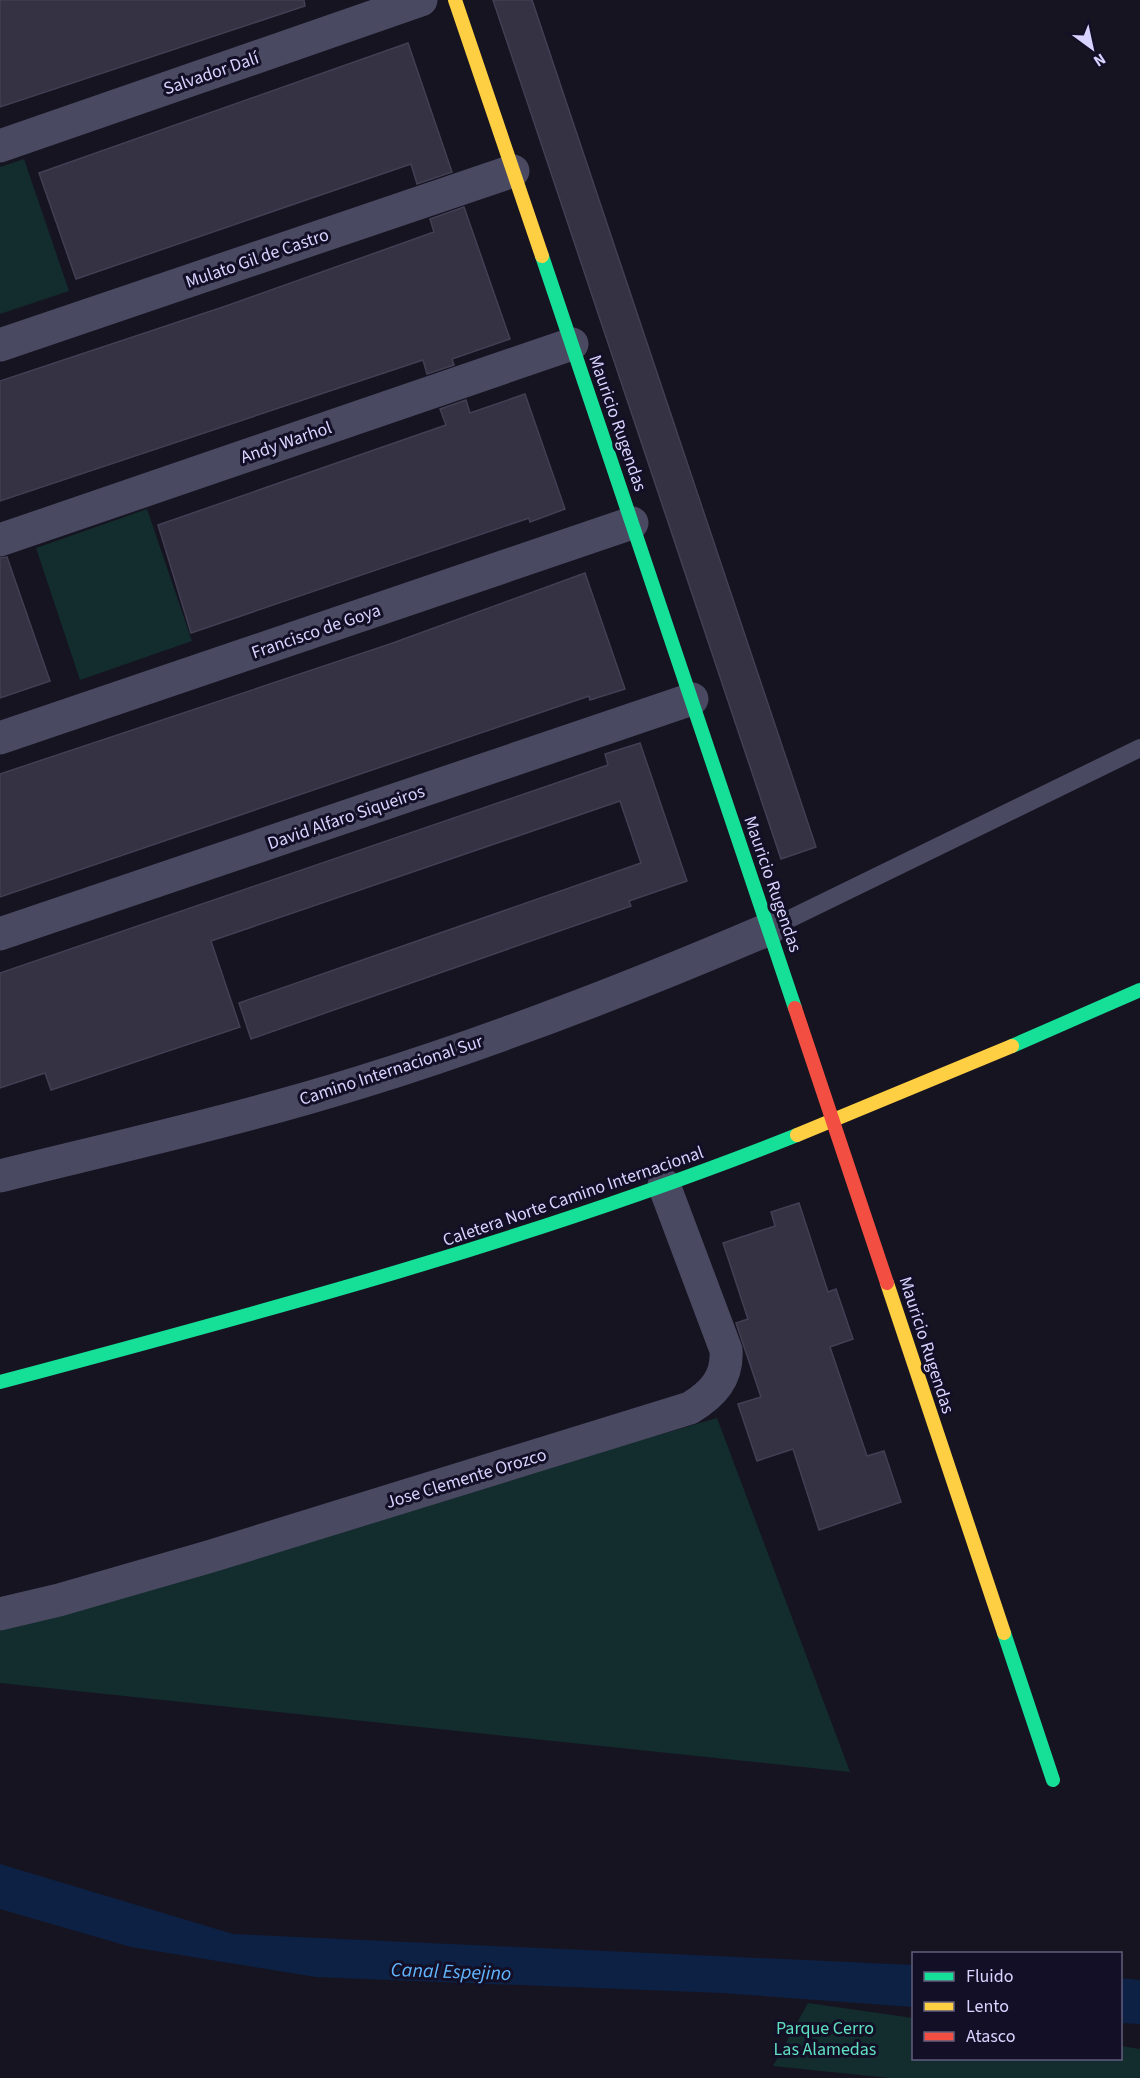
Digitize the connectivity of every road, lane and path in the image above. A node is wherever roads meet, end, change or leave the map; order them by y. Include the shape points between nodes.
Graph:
1 (422, 0) edge
2 (455, 0) edge
3 (0, 146) edge
4 (513, 171) junction
5 (572, 344) junction
6 (0, 345) edge
7 (632, 523) junction
8 (0, 540) edge
9 (692, 699) junction
10 (0, 738) edge
11 (1140, 748) edge
12 (770, 928) junction
13 (0, 934) edge
14 (1140, 990) edge
15 (833, 1120) junction
16 (0, 1176) edge
17 (664, 1185) junction
18 (0, 1382) edge
19 (0, 1614) edge
20 (1053, 1780) dead end

1 - 3 street, Salvador Dalí
2 - 4 street, Mauricio Rugendas
4 - 5 street, Mauricio Rugendas
4 - 6 street, Mulato Gil de Castro
5 - 7 street, Mauricio Rugendas
5 - 8 street, Andy Warhol
7 - 9 street, Mauricio Rugendas
7 - 10 street, Francisco de Goya
9 - 12 street, Mauricio Rugendas
9 - 13 street, David Alfaro Siqueiros
11 - 12 lane
12 - 15 street, Mauricio Rugendas
12 - 16 street, Camino Internacional Sur via 575,1008 360,1082 242,1116
14 - 15 street, Caletera Norte Camino Internacional
15 - 17 street, Caletera Norte Camino Internacional
15 - 20 street, Mauricio Rugendas
17 - 18 street, Caletera Norte Camino Internacional via 516,1238 360,1285
17 - 19 street, Jose Clemente Orozco via 726,1350 724,1375 705,1398 690,1408 208,1557

